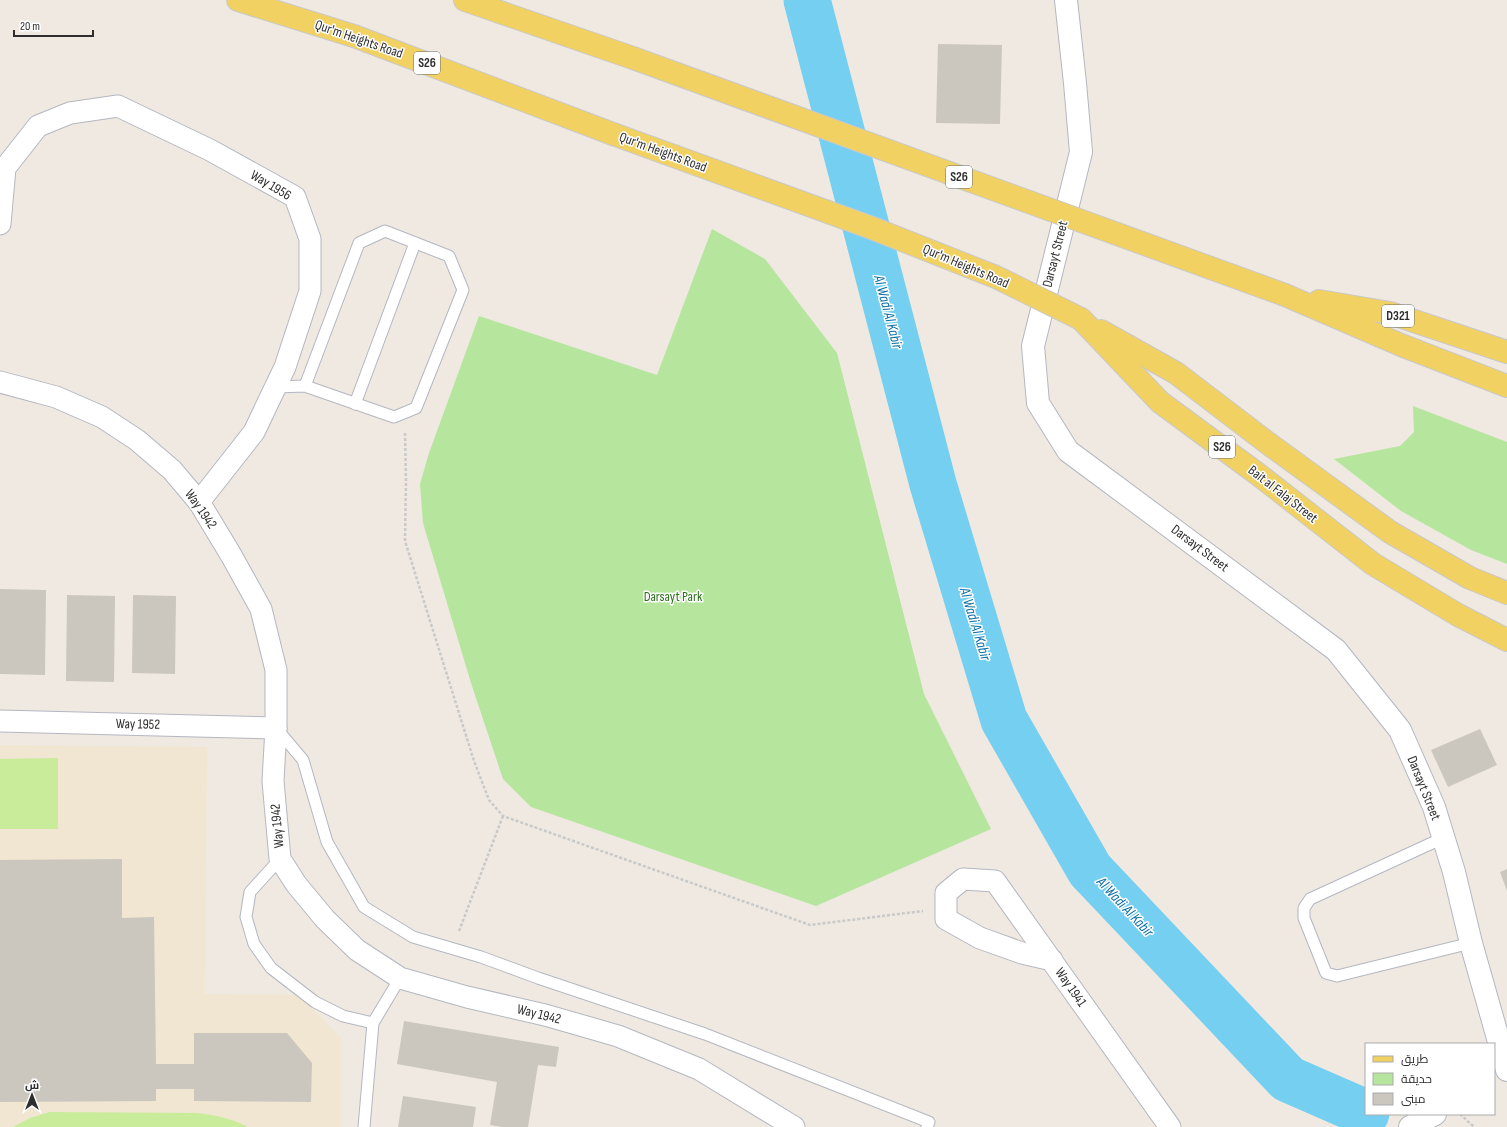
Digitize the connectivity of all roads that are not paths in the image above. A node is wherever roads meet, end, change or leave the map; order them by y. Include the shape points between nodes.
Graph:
1 (238, 0) edge
2 (465, 0) edge
3 (1066, 0) edge
4 (0, 224) edge
5 (415, 243) junction
6 (1285, 295) junction
7 (1081, 319) junction
8 (1507, 352) edge
9 (0, 382) edge
10 (305, 386) junction
11 (1507, 386) edge
12 (276, 387) junction
13 (355, 404) junction
14 (199, 502) junction
15 (1507, 594) edge
16 (1507, 640) edge
17 (0, 721) edge
18 (276, 728) junction
19 (1443, 838) junction
20 (280, 859) junction
21 (1471, 943) junction
22 (1052, 960) junction
23 (400, 978) junction
24 (373, 1023) junction
25 (1507, 1070) edge
26 (1507, 1076) edge
27 (1495, 1082) edge
28 (1433, 1115) edge
29 (364, 1127) edge
30 (794, 1127) edge
31 (927, 1127) edge
32 (1170, 1127) edge
33 (1410, 1127) edge

1 - 7 main road, Qur'm Heights Road / S26, bridge via 354,36 872,228 996,278
2 - 6 main road, S26, bridge via 633,58
3 - 19 street, Darsayt Street via 1081,152 1033,346 1038,403 1068,451 1336,650 1400,730 1434,808
4 - 12 street, Way 1956 via 5,168 38,126 70,113 118,106 210,150 295,197 310,239 310,291
5 - 10 lane via 385,231 359,243
5 - 13 lane
5 - 13 lane via 449,256 463,290 416,408 394,417
6 - 8 main road, D321 via 1390,313
6 - 11 main road, S26 via 1401,345
7 - 15 main road, Qur'm Heights Road via 1176,373 1268,444 1390,532 1470,578
7 - 16 main road, Bait al Falaj Street / S26 via 1160,402 1373,564 1458,615
9 - 14 street, Way 1942 via 56,397 102,417 138,440 172,470
10 - 12 lane
10 - 13 lane
12 - 14 street, Way 1956 via 254,432
14 - 18 street, Way 1942 via 261,609 276,670
17 - 18 street, Way 1952
18 - 20 street, Way 1942 via 273,781
18 - 31 lane via 303,760 327,842 364,907 413,937 705,1034 929,1122
19 - 21 street, Darsayt Street
19 - 21 lane via 1310,899 1304,908 1304,918 1326,973 1337,976
20 - 23 street, Way 1942 via 296,884 325,919 357,950
20 - 24 lane via 250,892 246,916 254,944 271,968 315,1002 343,1016
21 - 25 street, Darsayt Street
22 - 22 street, Way 1941 via 995,881 963,879 946,893 946,919 980,938 1022,953
22 - 32 street, Way 1941
23 - 24 lane
23 - 30 street, Way 1942 via 618,1036 699,1069
24 - 29 lane
26 - 27 street
28 - 33 street

